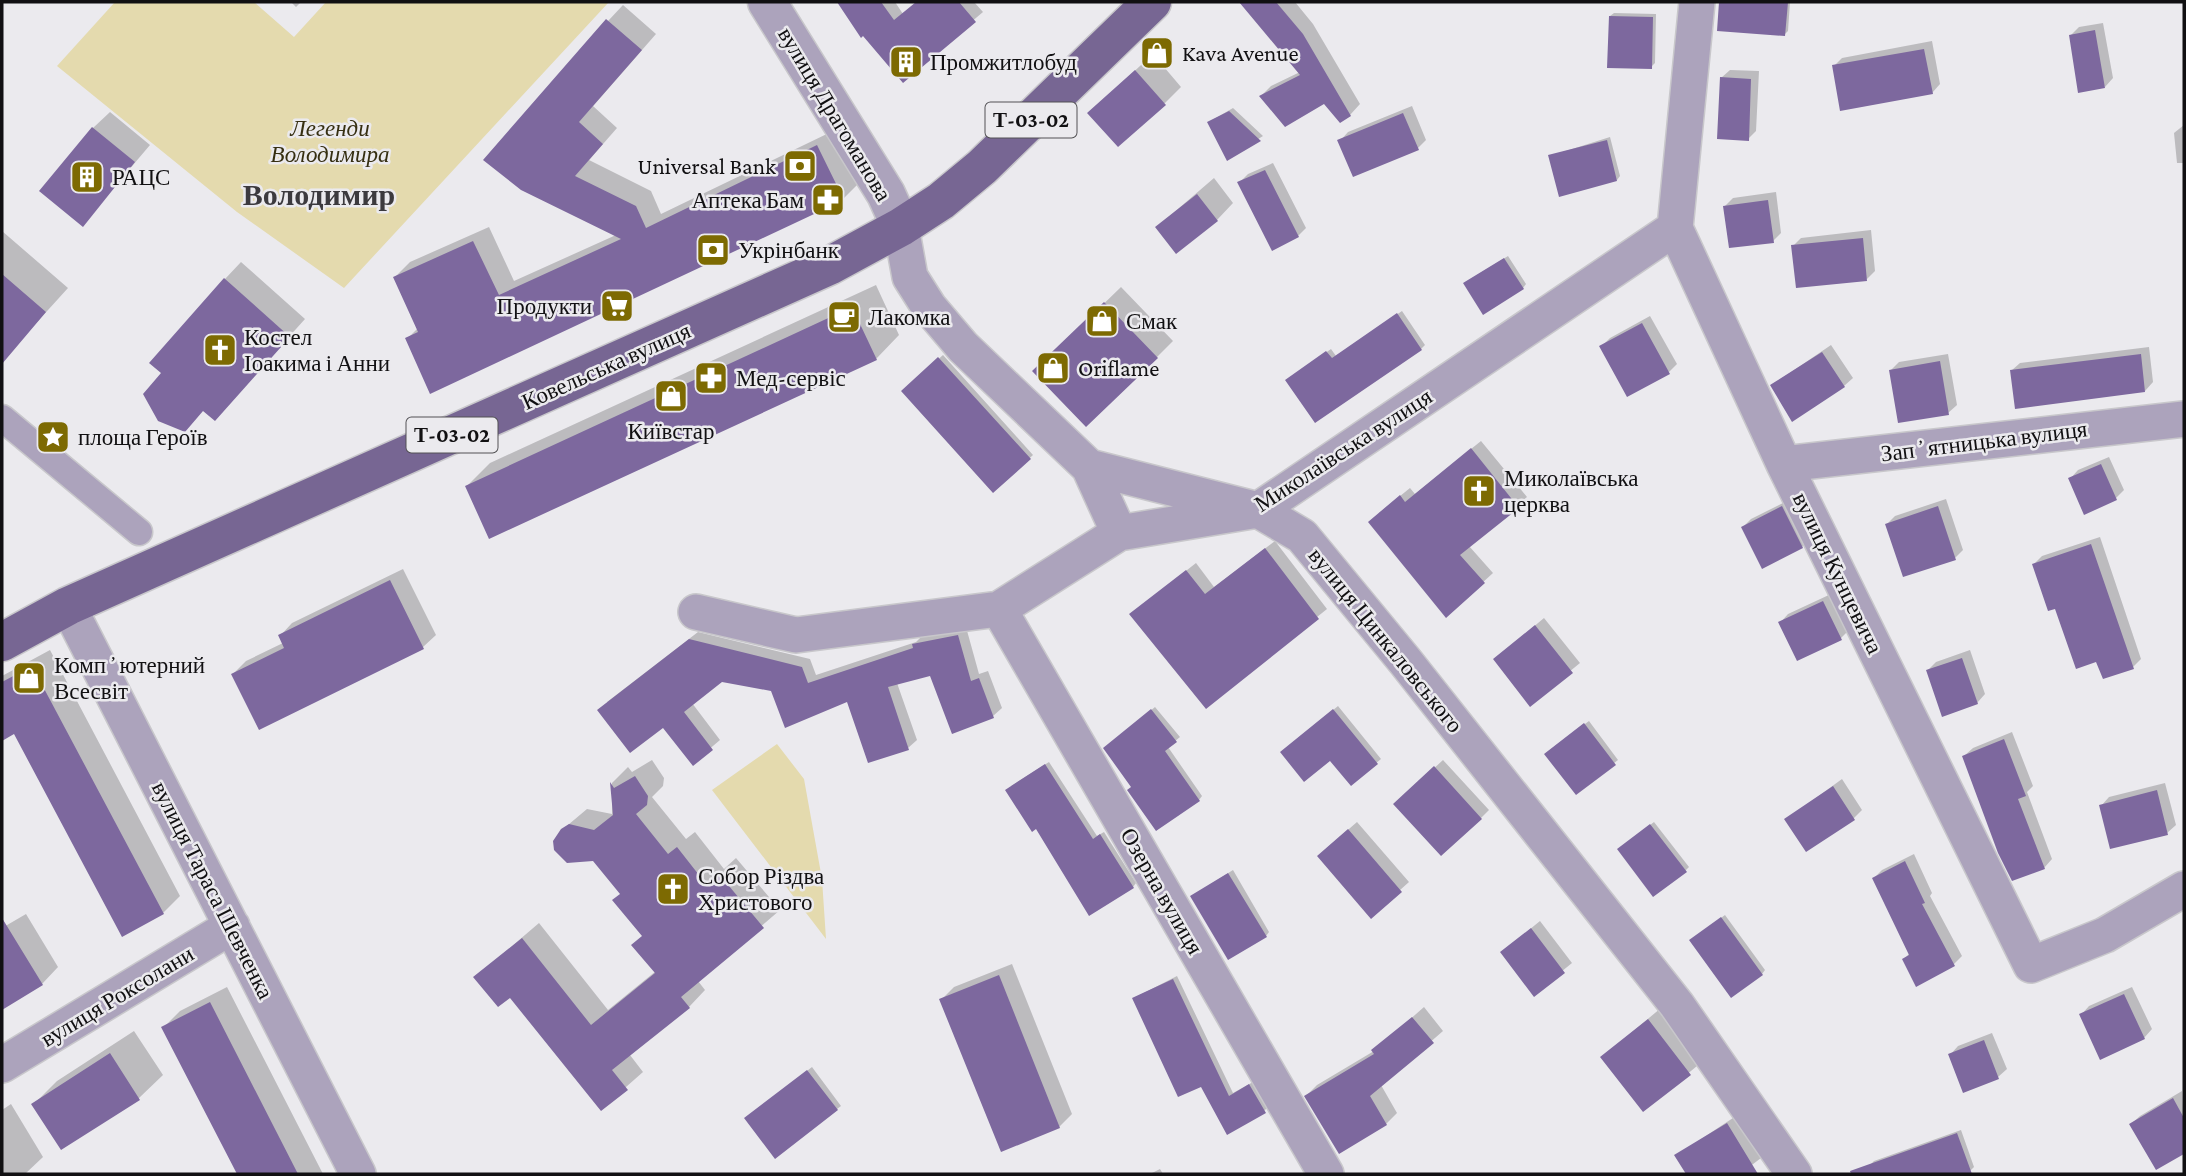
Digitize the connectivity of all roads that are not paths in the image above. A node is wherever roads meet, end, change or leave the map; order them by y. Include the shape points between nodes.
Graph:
1 (767, 2) edge
2 (1152, 2) edge
3 (1697, 2) edge
4 (901, 227) junction
5 (1675, 228) junction
6 (2, 418) edge
7 (2184, 419) edge
8 (1784, 464) junction
9 (1089, 467) junction
10 (1258, 510) junction
11 (139, 532) dead end
12 (1119, 533) junction
13 (68, 606) junction
14 (999, 608) junction
15 (696, 612) dead end
16 (2, 642) edge
17 (2184, 889) edge
18 (232, 926) junction
19 (2, 1065) edge
20 (358, 1174) edge
21 (1326, 1174) edge
22 (1794, 1174) edge

1 - 4 street, вулиця Драгоманова via 886,194
2 - 4 main road, Ковельська вулиця / Т-03-02 via 982,167
3 - 5 street
4 - 9 street, вулиця Цинкаловського via 910,277 929,307 963,347
4 - 13 main road, Ковельська вулиця / Т-03-02 via 829,266
5 - 8 street, вулиця Кунцевича
5 - 10 street, Миколаївська вулиця
6 - 11 street
7 - 8 street, Запʼятницька вулиця
8 - 17 street, вулиця Кунцевича via 2031,965 2105,935
9 - 10 street, вулиця Цинкаловського
9 - 12 street
10 - 12 street, Миколаївська вулиця
10 - 22 street, вулиця Цинкаловського via 1302,537 1405,661 1677,1005
12 - 14 street, Миколаївська вулиця
13 - 16 main road, Ковельська вулиця / Т-03-02
13 - 18 street, вулиця Тараса Шевченка
14 - 15 street, Миколаївська вулиця via 796,635
14 - 21 street, Озерна вулиця
18 - 19 street, вулиця Роксолани
18 - 20 street, вулиця Тараса Шевченка

